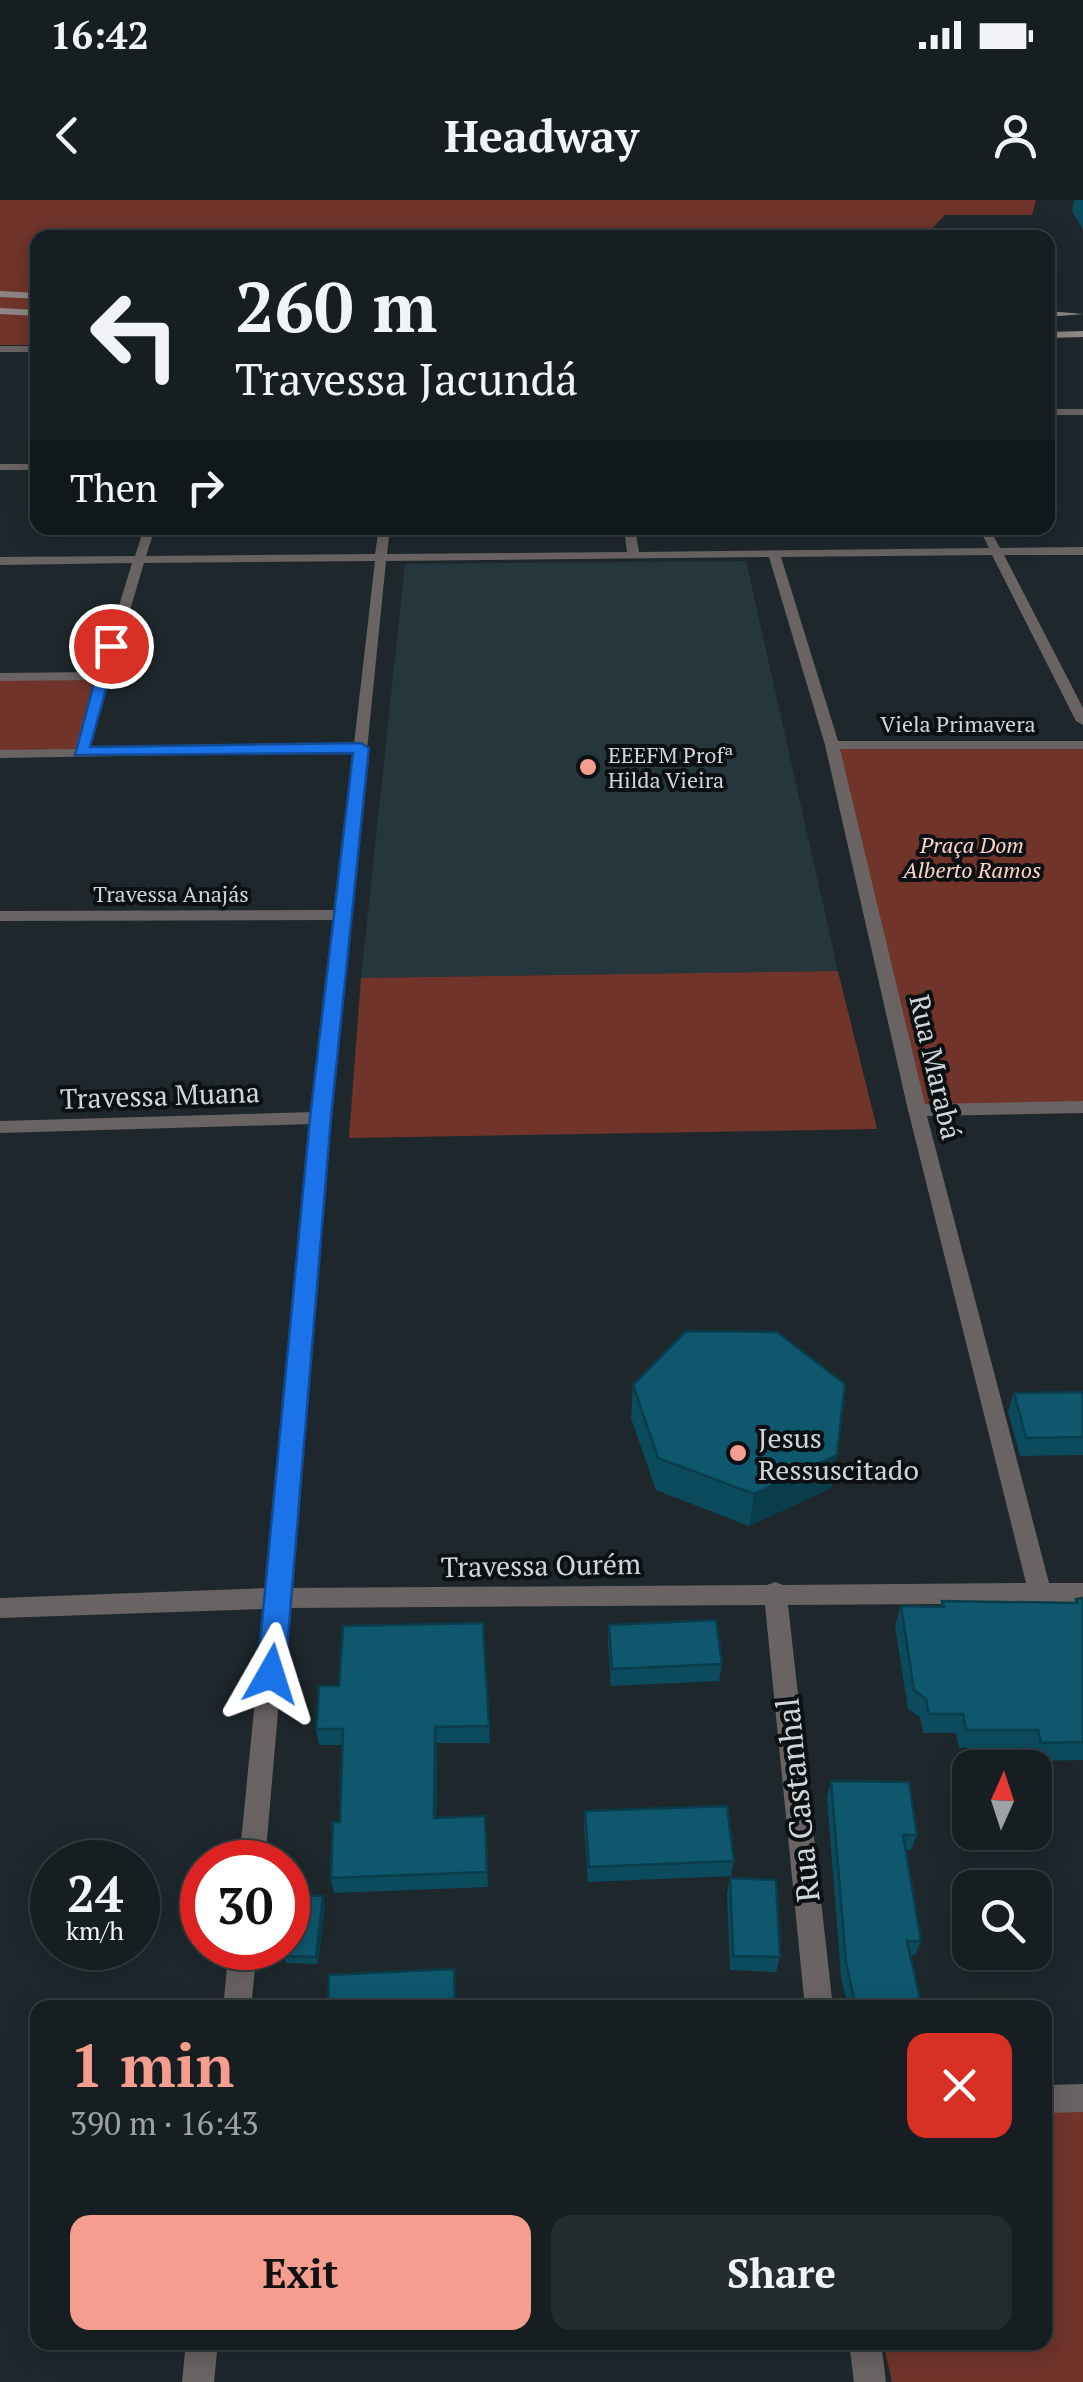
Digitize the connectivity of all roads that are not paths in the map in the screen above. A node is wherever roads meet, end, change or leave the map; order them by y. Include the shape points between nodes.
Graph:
1 (1083, 238) edge
2 (1066, 239) dead end
3 (0, 294) edge
4 (30, 296) edge
5 (0, 311) edge
6 (30, 313) edge
7 (1080, 313) edge
8 (1055, 314) edge
9 (1083, 331) edge
10 (1055, 334) edge
11 (0, 349) edge
12 (30, 349) edge
13 (1055, 412) edge
14 (1083, 412) edge
15 (0, 467) edge
16 (30, 467) edge
17 (147, 535) edge
18 (383, 535) edge
19 (630, 535) edge
20 (987, 535) edge
21 (1083, 551) edge
22 (995, 552) junction
23 (633, 554) junction
24 (774, 554) junction
25 (380, 557) junction
26 (139, 559) junction
27 (0, 561) edge
28 (102, 676) junction
29 (0, 677) edge
30 (1083, 721) edge
31 (1083, 745) edge
32 (832, 746) junction
33 (361, 748) junction
34 (81, 752) junction
35 (0, 754) edge
36 (343, 915) junction
37 (0, 916) edge
38 (1083, 1107) edge
39 (917, 1110) junction
40 (321, 1118) junction
41 (0, 1128) edge
42 (775, 1592) junction
43 (1083, 1593) edge
44 (1040, 1594) junction
45 (279, 1598) junction
46 (0, 1608) edge
47 (254, 1840) edge
48 (241, 1970) edge
49 (238, 2000) edge
50 (819, 2000) edge
51 (1083, 2098) edge
52 (1052, 2099) edge
53 (201, 2350) edge
54 (865, 2350) edge
55 (198, 2382) edge
56 (870, 2382) edge

1 - 2 street
3 - 4 main road
5 - 6 main road
7 - 8 main road
7 - 9 main road via 1076,322
9 - 10 main road
11 - 12 street
13 - 14 street
15 - 16 street
17 - 26 street
18 - 25 street
19 - 23 street
20 - 22 street
21 - 22 street
22 - 24 street
22 - 30 street
23 - 24 street
23 - 25 street
24 - 32 street, Rua Marabá
25 - 26 street
25 - 33 street
26 - 27 street
26 - 28 street
28 - 29 street
28 - 34 street
31 - 32 street, Viela Primavera
32 - 39 street, Rua Marabá
33 - 34 street
33 - 36 street
34 - 35 street
36 - 37 street, Travessa Anajás
36 - 40 street
38 - 39 street
39 - 44 street, Rua Marabá
40 - 41 street, Travessa Muana
40 - 45 street
42 - 44 street, Travessa Ourém
42 - 45 street, Travessa Ourém
42 - 50 street, Rua Castanhal
43 - 44 street, Travessa Ourém
45 - 46 street, Travessa Ourém
45 - 47 street
48 - 49 street
51 - 52 street
53 - 55 street
54 - 56 street

